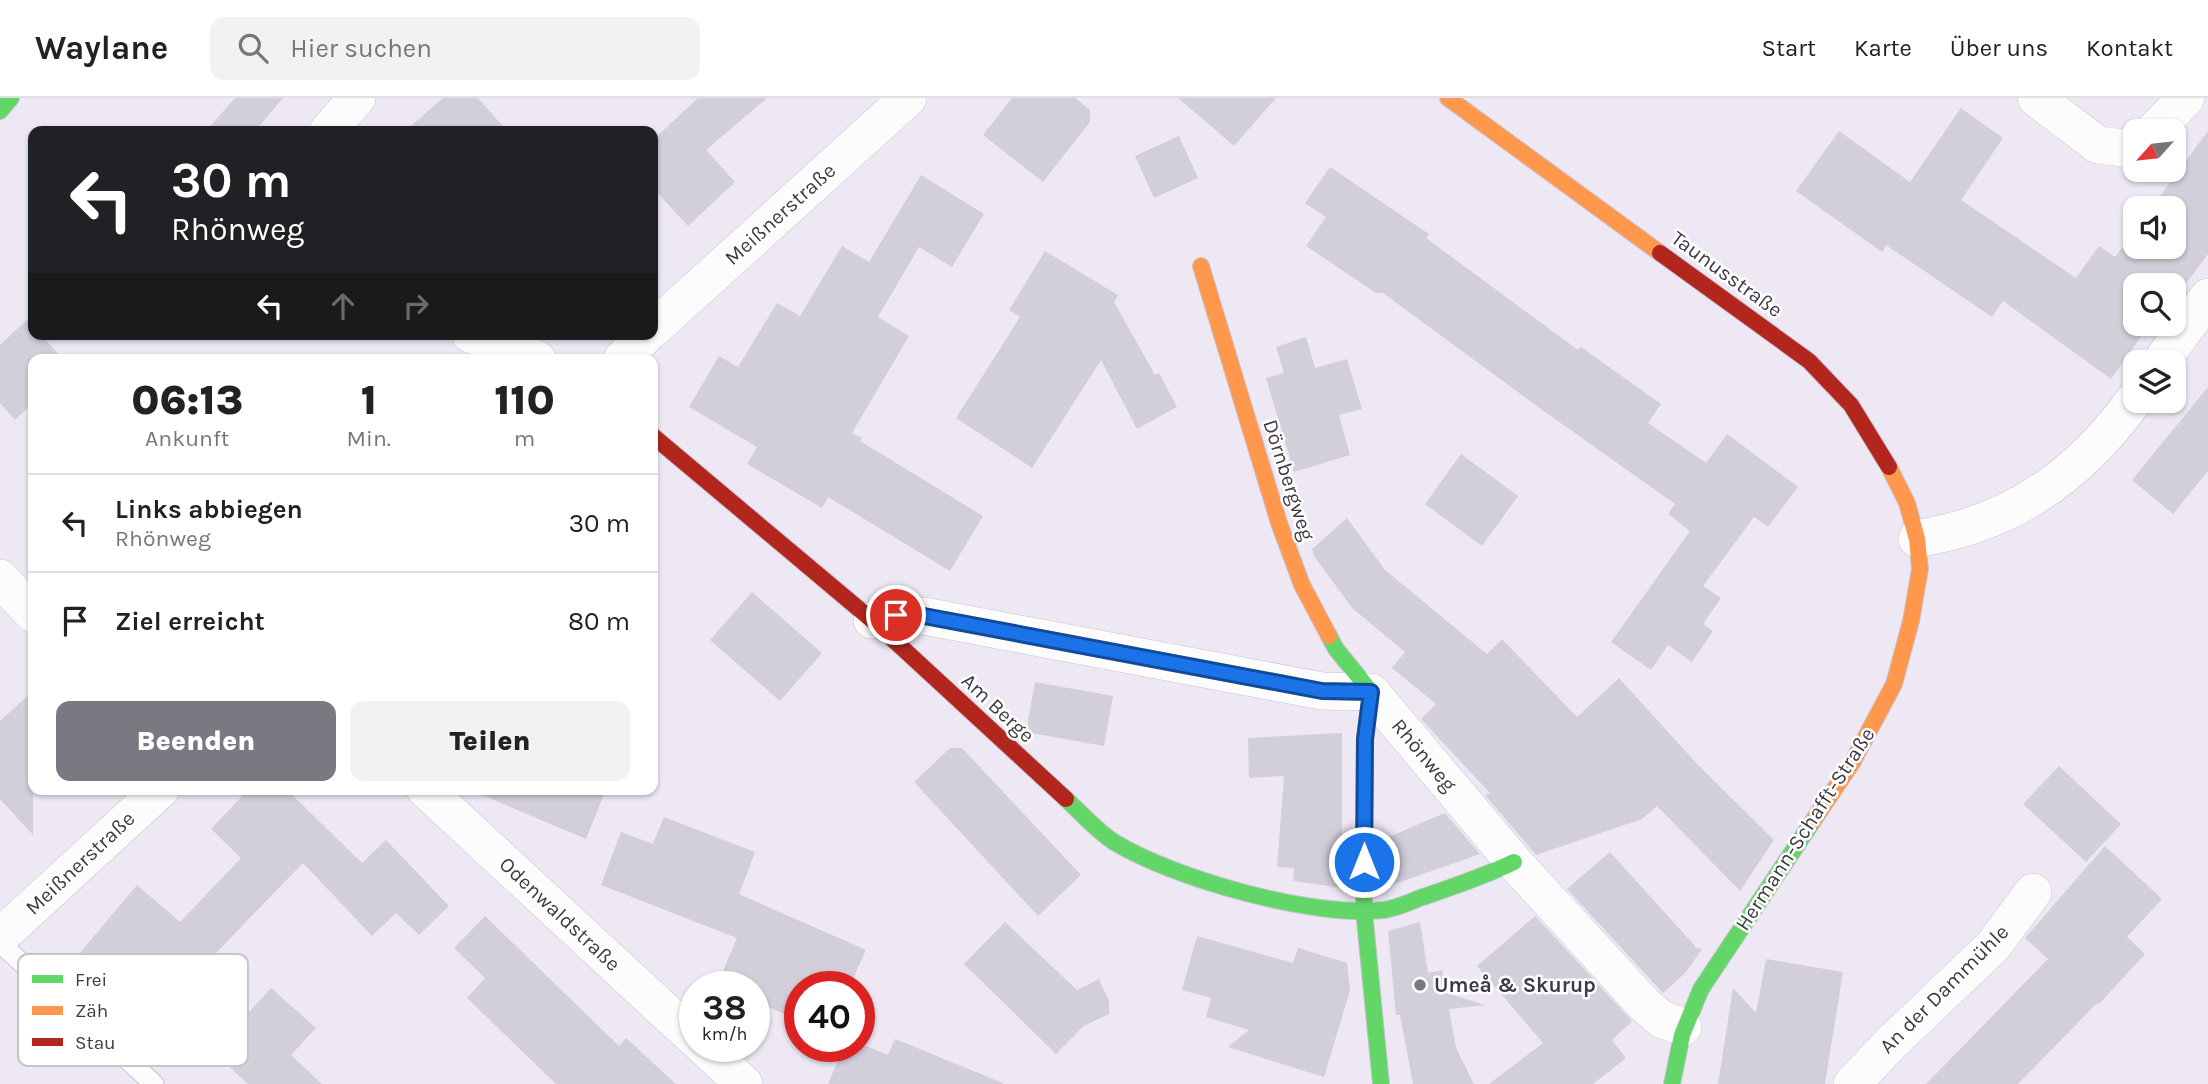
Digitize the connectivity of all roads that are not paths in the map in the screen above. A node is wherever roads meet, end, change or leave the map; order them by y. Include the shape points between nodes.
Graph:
1 (11, 98) edge
2 (357, 98) edge
3 (908, 98) edge
4 (1448, 98) edge
5 (2036, 98) edge
6 (2186, 98) edge
7 (0, 111) edge
8 (2166, 119) edge
9 (332, 126) edge
10 (2123, 148) edge
11 (1201, 265) dead end
12 (2208, 297) edge
13 (658, 325) edge
14 (486, 340) edge
15 (642, 340) edge
16 (2170, 350) edge
17 (524, 354) edge
18 (627, 354) edge
19 (2125, 413) edge
20 (658, 440) edge
21 (1917, 539) junction
22 (0, 578) edge
23 (28, 609) edge
24 (872, 620) junction
25 (1371, 692) junction
26 (154, 795) edge
27 (431, 795) edge
28 (1514, 862) junction
29 (2033, 892) dead end
30 (1364, 911) junction
31 (0, 937) edge
32 (0, 943) edge
33 (18, 959) edge
34 (679, 1024) edge
35 (1683, 1027) junction
36 (720, 1062) edge
37 (134, 1066) edge
38 (154, 1084) edge
39 (744, 1084) edge
40 (1381, 1084) edge
41 (1672, 1084) edge
42 (1852, 1084) edge

1 - 7 street
2 - 9 street
3 - 13 street, Meißnerstraße
4 - 21 street, Taunusstraße via 1809,361 1851,405 1883,455 1907,503
5 - 10 street via 2098,145
6 - 8 street
11 - 25 street, Dörnbergweg via 1302,585 1336,649
12 - 16 street
14 - 17 street
15 - 18 street
19 - 21 street via 2091,453 2038,496 1969,527
20 - 24 street, Am Berge
21 - 35 street, Hermann-Schafft-Straße via 1920,569 1912,621 1894,684 1852,763 1700,989
22 - 23 street
24 - 25 street via 924,616 1322,691
24 - 30 street, Am Berge via 1111,840 1141,858 1284,903
25 - 28 street, Rhönweg
25 - 30 street via 1365,739
26 - 31 street, Meißnerstraße
27 - 34 street, Odenwaldstraße
28 - 30 street, Am Berge via 1488,876 1387,910
28 - 35 street, Rhönweg via 1643,1003 1661,1019
29 - 42 street, An der Dammühle via 1993,946
30 - 40 street
32 - 33 lane
35 - 41 street, Hermann-Schafft-Straße
36 - 39 street
37 - 38 lane

